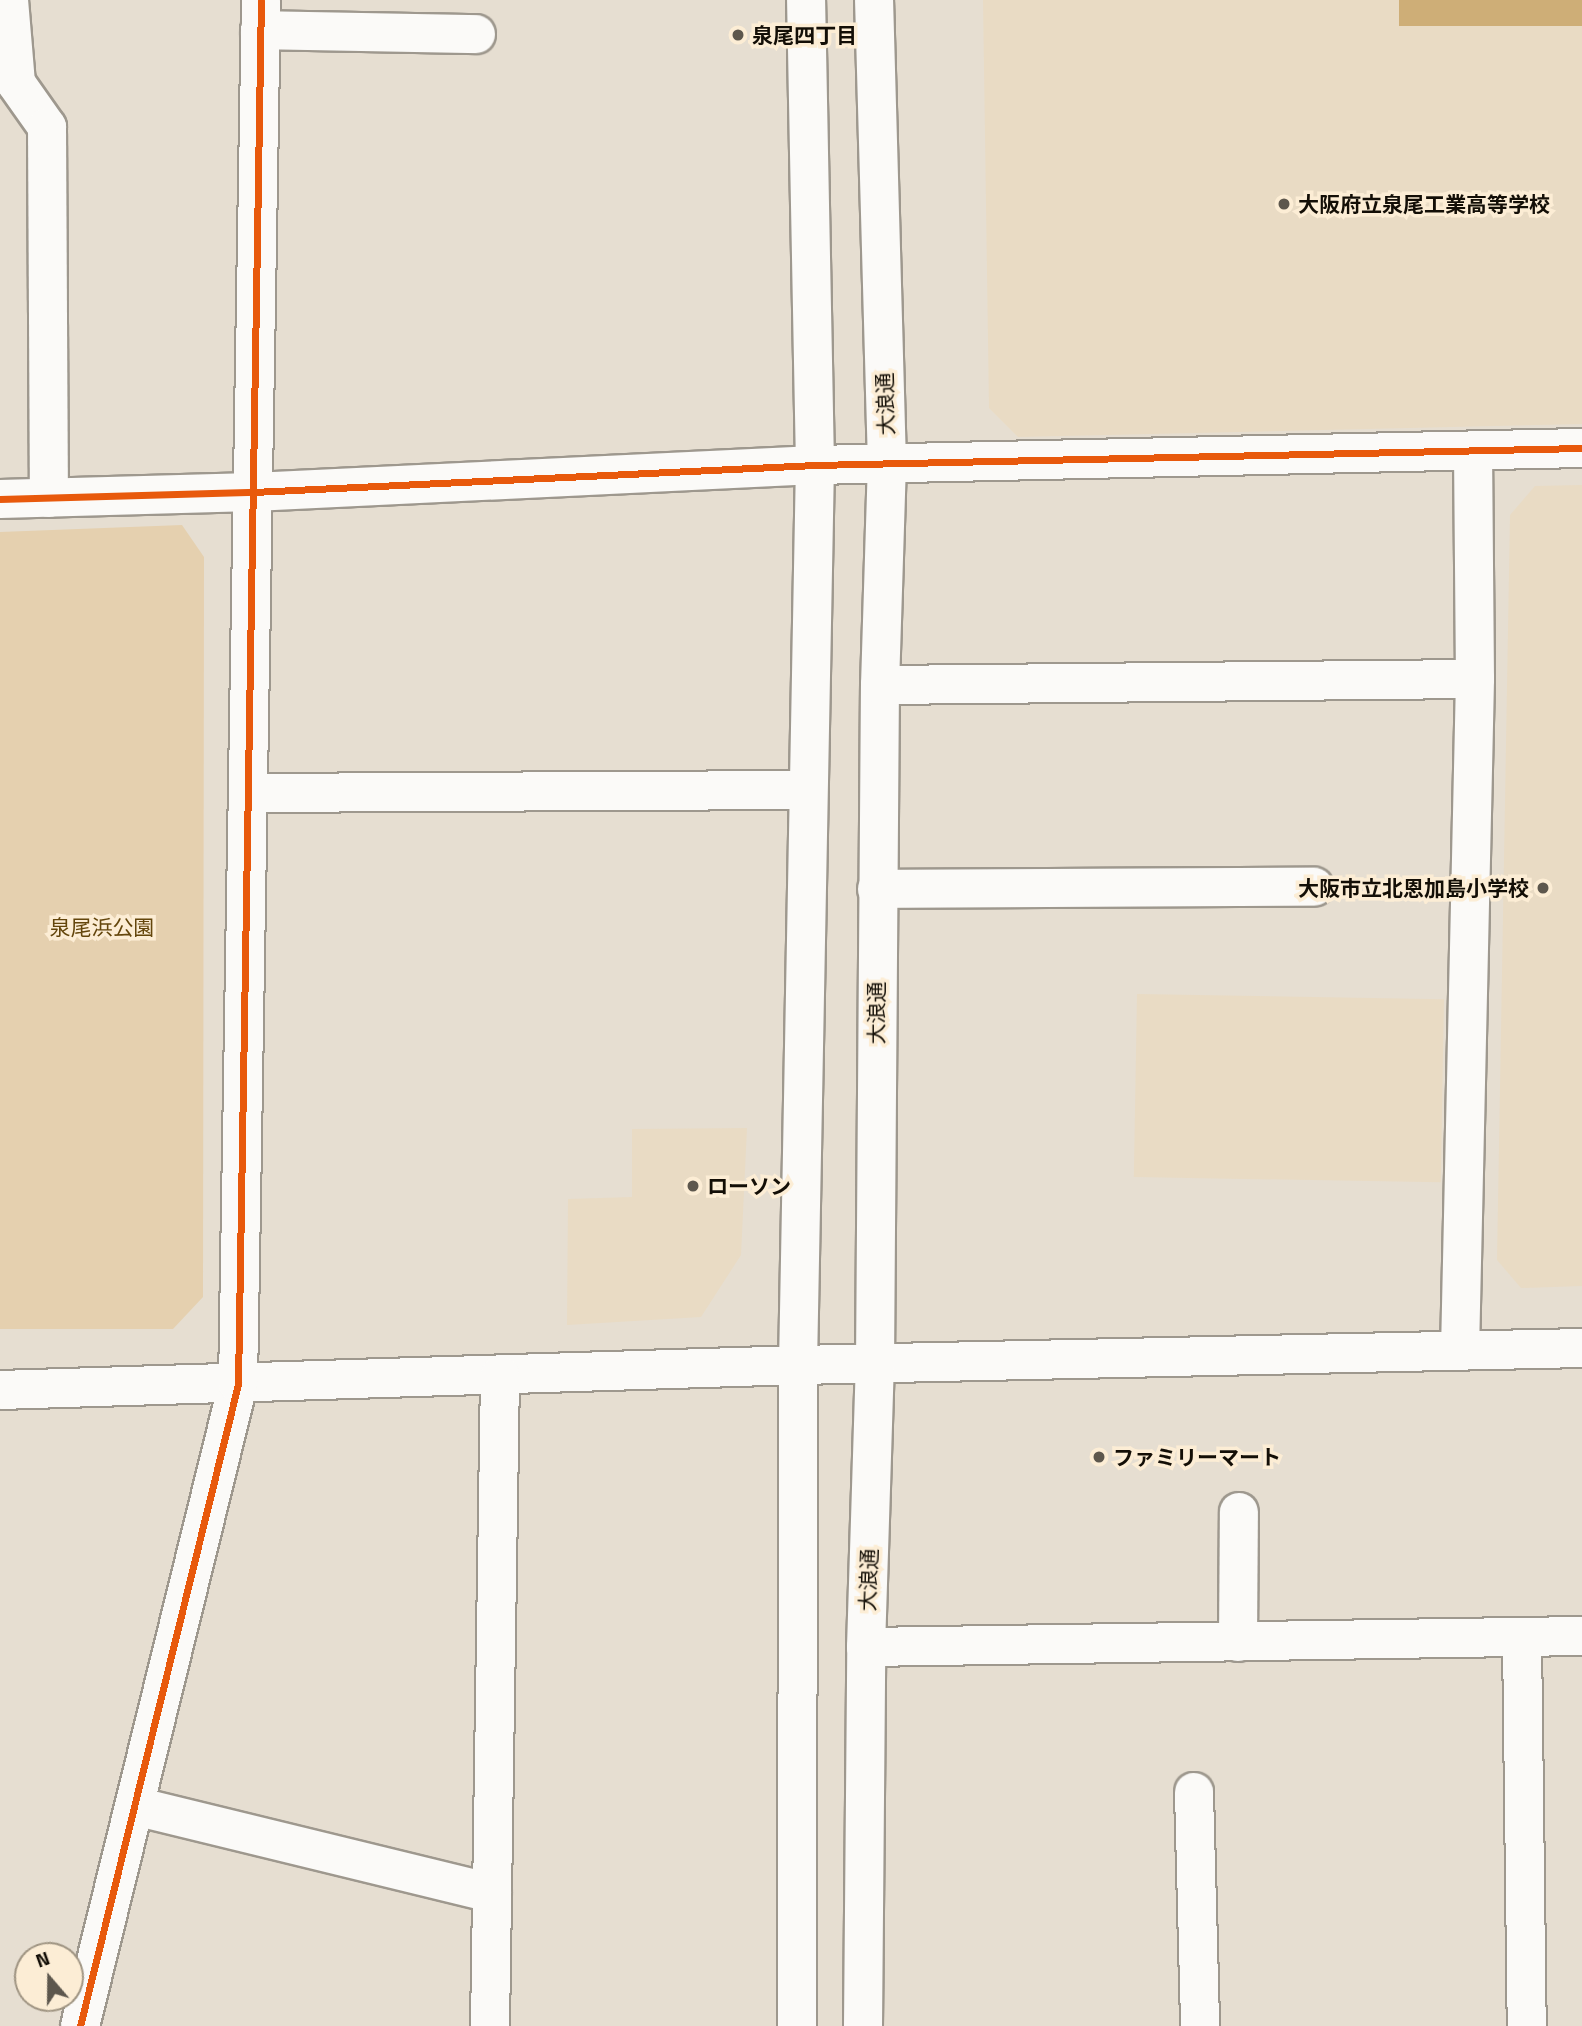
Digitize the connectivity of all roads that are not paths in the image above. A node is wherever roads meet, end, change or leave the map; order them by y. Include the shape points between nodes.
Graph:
1 (9, 0) edge
2 (806, 0) edge
3 (874, 0) edge
4 (260, 15) edge
5 (476, 34) dead end
6 (1582, 448) edge
7 (1473, 450) junction
8 (887, 464) junction
9 (816, 465) junction
10 (253, 492) junction
11 (49, 498) junction
12 (0, 499) edge
13 (1475, 679) junction
14 (880, 685) junction
15 (807, 790) junction
16 (248, 793) junction
17 (1314, 887) dead end
18 (877, 890) junction
19 (1582, 1348) edge
20 (1460, 1351) junction
21 (798, 1365) junction
22 (875, 1365) junction
23 (500, 1375) junction
24 (238, 1384) junction
25 (0, 1390) edge
26 (1239, 1512) dead end
27 (1582, 1636) edge
28 (1521, 1637) junction
29 (1238, 1642) junction
30 (866, 1647) junction
31 (1194, 1792) dead end
32 (135, 1806) junction
33 (492, 1893) junction
34 (80, 2026) edge
35 (490, 2026) edge
36 (797, 2026) edge
37 (863, 2026) edge
38 (1200, 2026) edge
39 (1527, 2026) edge

1 - 11 street via 16,83 47,127
2 - 9 street
3 - 8 street, 大浪通
4 - 5 street
4 - 10 street
6 - 7 street
7 - 8 street
7 - 13 street
8 - 9 street
8 - 14 street, 大浪通
9 - 10 street
9 - 15 street
10 - 11 street
10 - 16 street
11 - 12 street
13 - 14 street
13 - 20 street
14 - 18 street, 大浪通
15 - 16 street
15 - 21 street
16 - 24 street
17 - 18 street
18 - 22 street, 大浪通
19 - 20 street
20 - 22 street
21 - 22 street
21 - 23 street
21 - 36 street
22 - 30 street, 大浪通
23 - 24 street
23 - 33 street
24 - 25 street
24 - 32 street
26 - 29 street
27 - 28 street
28 - 29 street
28 - 39 street
29 - 30 street
30 - 37 street, 大浪通
31 - 38 street
32 - 33 street
32 - 34 street
33 - 35 street

